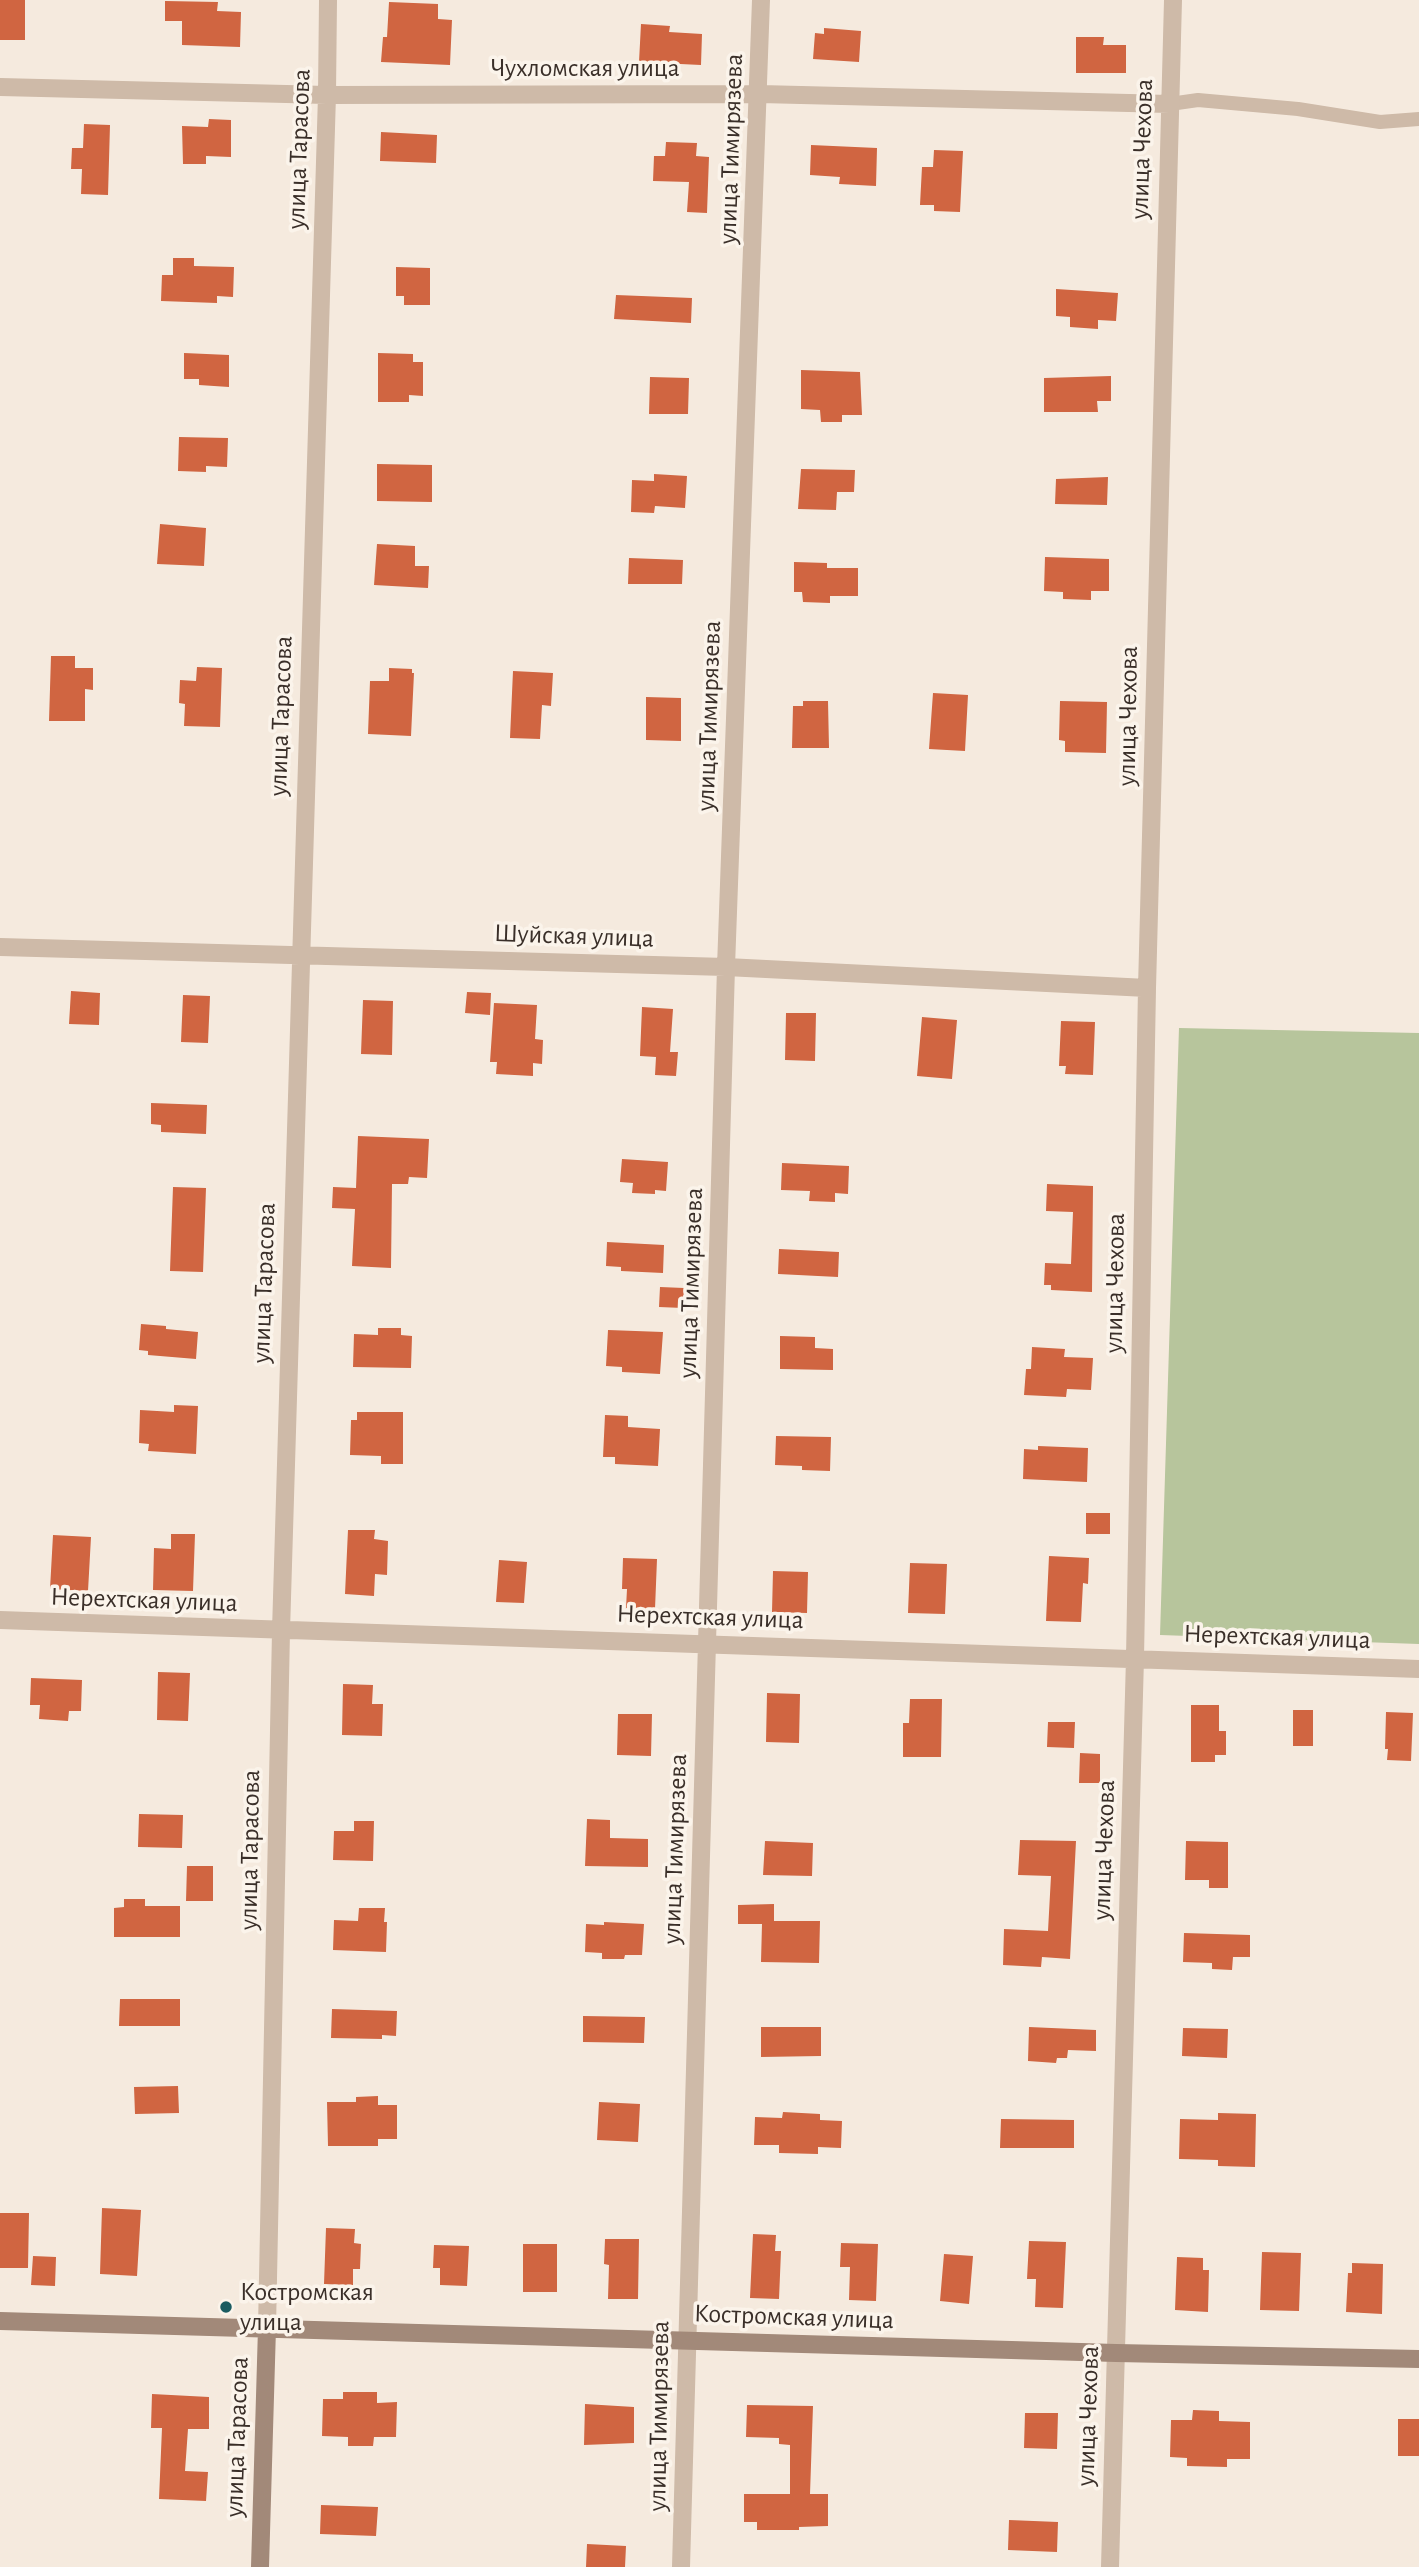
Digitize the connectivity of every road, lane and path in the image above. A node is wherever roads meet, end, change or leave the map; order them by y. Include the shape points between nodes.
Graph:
1 (328, 0) edge
2 (761, 0) edge
3 (1173, 0) edge
4 (0, 87) edge
5 (327, 94) junction
6 (760, 94) junction
7 (1170, 104) junction
8 (1419, 119) edge
9 (0, 947) edge
10 (300, 954) junction
11 (726, 967) junction
12 (1147, 988) junction
13 (0, 1620) edge
14 (281, 1631) junction
15 (707, 1643) junction
16 (1135, 1658) junction
17 (1419, 1669) edge
18 (0, 2321) edge
19 (267, 2328) junction
20 (687, 2340) junction
21 (1116, 2353) junction
22 (1419, 2359) edge
23 (260, 2567) edge
24 (681, 2567) edge
25 (1110, 2567) edge

1 - 5 street, улица Тарасова
2 - 6 street, улица Тимирязева
3 - 7 street, улица Чехова
4 - 5 street, Чухломская улица
5 - 6 street, Чухломская улица
5 - 10 street, улица Тарасова
6 - 7 street, Чухломская улица
6 - 11 street, улица Тимирязева
7 - 8 lane via 1198,100 1380,122
7 - 12 street, улица Чехова
9 - 10 street, Шуйская улица
10 - 11 street, Шуйская улица
10 - 14 street, улица Тарасова
11 - 12 street, Шуйская улица
11 - 15 street, улица Тимирязева
12 - 16 street, улица Чехова
13 - 14 street, Нерехтская улица
14 - 15 street, Нерехтская улица
14 - 19 street, улица Тарасова
15 - 16 street, Нерехтская улица
15 - 20 street, улица Тимирязева
16 - 17 street, Нерехтская улица
16 - 21 street, улица Чехова
18 - 19 street, Костромская улица
19 - 20 street, Костромская улица
19 - 23 street, улица Тарасова
20 - 21 street, Костромская улица
20 - 24 street, улица Тимирязева
21 - 22 street, Костромская улица
21 - 25 street, улица Чехова

